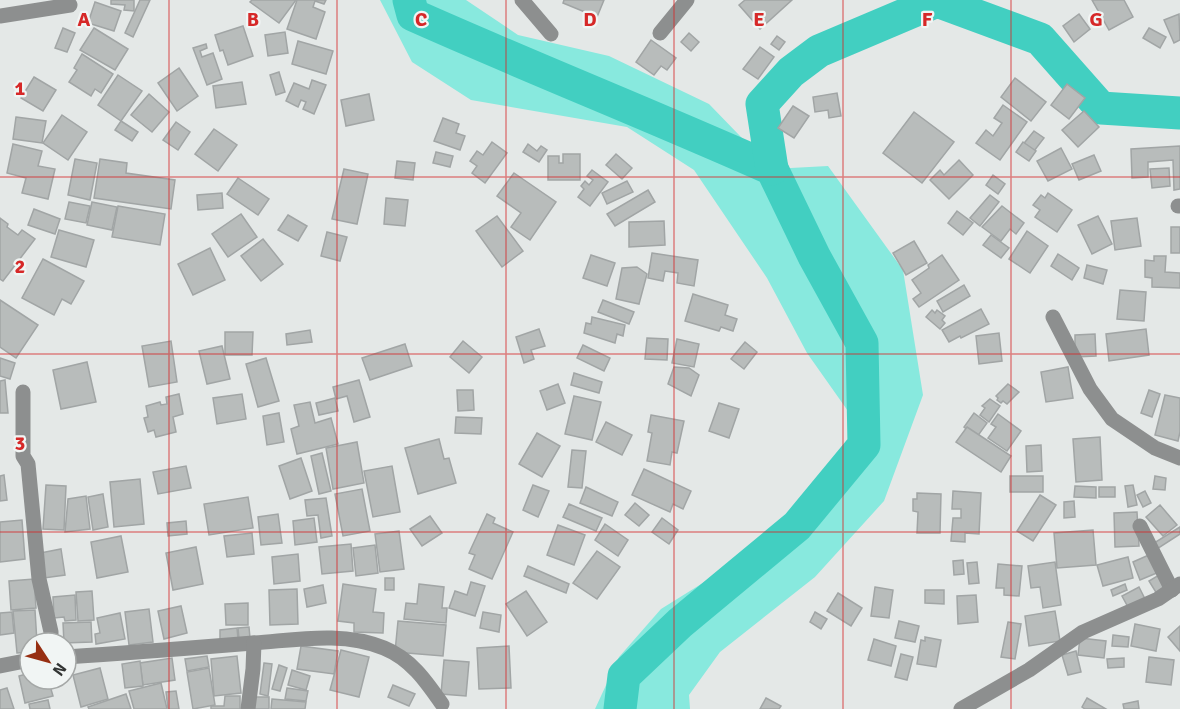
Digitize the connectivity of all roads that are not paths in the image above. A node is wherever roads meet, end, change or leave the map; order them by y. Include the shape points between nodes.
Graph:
1 (522, 0) edge
2 (687, 0) edge
3 (70, 4) dead end
4 (0, 16) edge
5 (660, 33) dead end
6 (551, 34) dead end
7 (1053, 317) dead end
8 (22, 392) dead end
9 (1180, 458) edge
10 (1140, 526) dead end
11 (1176, 587) edge
12 (51, 631) edge
13 (254, 643) junction
14 (78, 656) edge
15 (18, 662) edge
16 (0, 666) edge
17 (442, 704) dead end
18 (248, 709) edge
19 (961, 709) edge

1 - 6 street
2 - 5 street
3 - 4 street
7 - 9 street via 1090,389 1112,419 1155,448
8 - 12 street via 23,456 28,464 37,561
10 - 11 street
11 - 19 street via 1083,632 1029,670
13 - 14 street
13 - 17 street via 324,637 369,642 415,668
13 - 18 street
15 - 16 street

